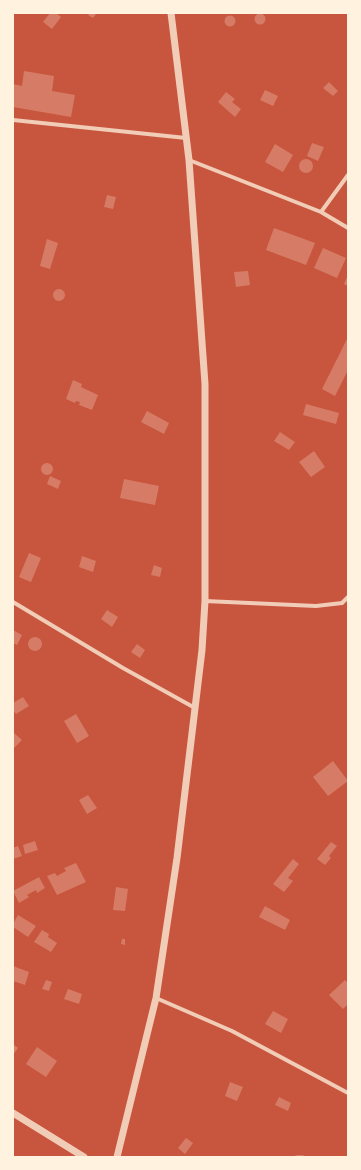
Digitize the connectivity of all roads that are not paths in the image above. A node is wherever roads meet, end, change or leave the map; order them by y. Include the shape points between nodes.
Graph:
1 (170, 13) edge
2 (13, 120) edge
3 (186, 138) junction
4 (189, 160) junction
5 (348, 175) edge
6 (322, 212) junction
7 (348, 228) edge
8 (348, 597) edge
9 (205, 601) junction
10 (13, 602) edge
11 (196, 708) junction
12 (156, 998) junction
13 (348, 1093) edge
14 (13, 1113) edge
15 (84, 1157) edge
16 (117, 1157) edge

1 - 3 street
2 - 3 street
3 - 4 street
4 - 6 street
4 - 9 street via 205,384
5 - 6 street
6 - 7 street
8 - 9 street via 342,602 316,606
9 - 11 street
10 - 11 street
11 - 12 street
12 - 13 street via 232,1031
12 - 16 street
14 - 15 street

